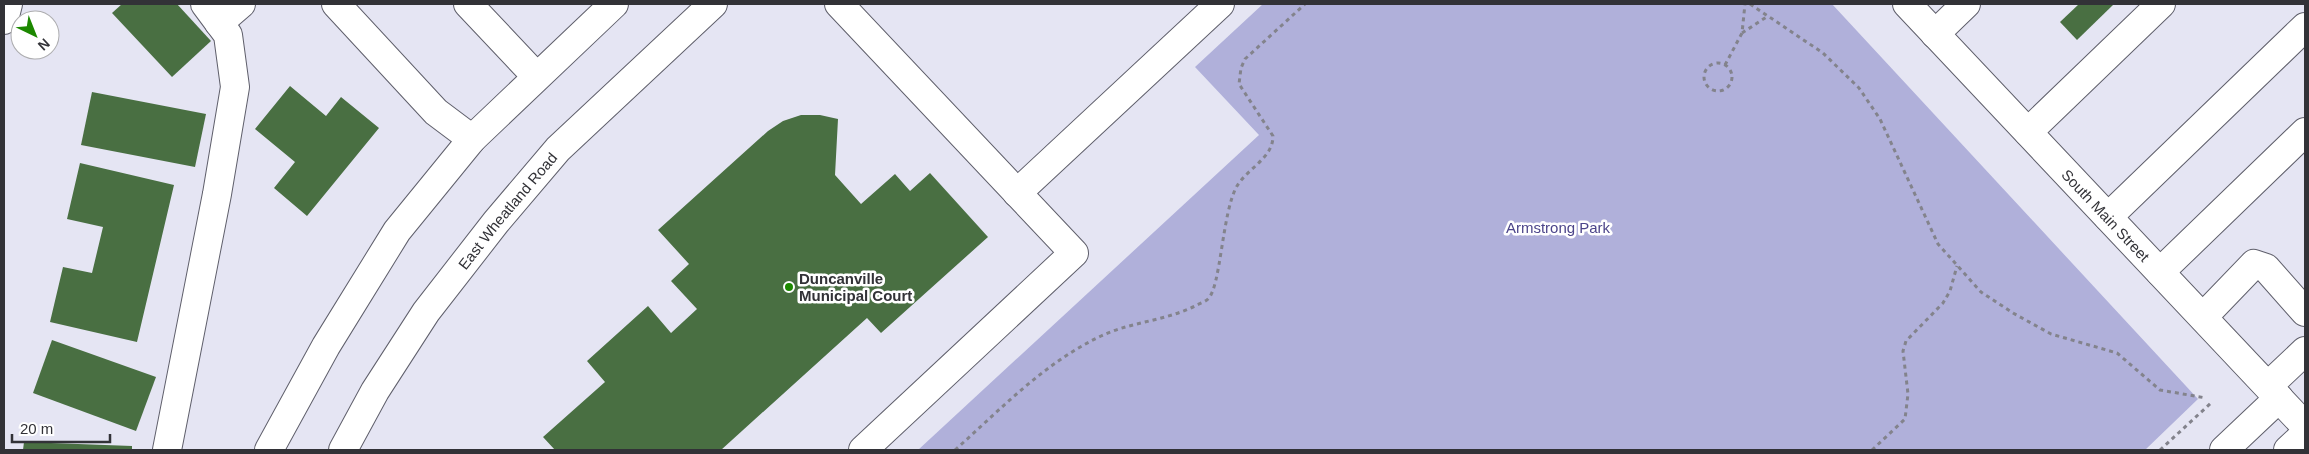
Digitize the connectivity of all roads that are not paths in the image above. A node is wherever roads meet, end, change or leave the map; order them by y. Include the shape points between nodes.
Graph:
1 (8, 4) edge
2 (241, 4) edge
3 (336, 4) edge
4 (468, 4) edge
5 (614, 4) edge
6 (713, 4) edge
7 (839, 4) edge
8 (1220, 4) edge
9 (1907, 4) edge
10 (1966, 4) edge
11 (2161, 4) edge
12 (212, 13) edge
13 (4, 20) edge
14 (2305, 27) edge
15 (1935, 34) junction
16 (536, 76) junction
17 (2028, 132) junction
18 (2305, 132) edge
19 (472, 138) junction
20 (1017, 193) junction
21 (2108, 217) junction
22 (2160, 272) junction
23 (2305, 312) edge
24 (2203, 317) junction
25 (2305, 351) edge
26 (2273, 392) junction
27 (2305, 426) edge
28 (2305, 434) edge
29 (167, 450) edge
30 (269, 450) edge
31 (342, 450) edge
32 (863, 450) edge
33 (2224, 450) edge
34 (2288, 450) edge

1 - 13 main road
2 - 12 main road
3 - 19 main road via 436,112
4 - 16 main road
5 - 16 main road
6 - 31 main road, East Wheatland Road via 558,149 496,222 426,312
7 - 20 main road
8 - 20 main road
9 - 15 main road, South Main Street
10 - 15 main road
11 - 17 main road
12 - 29 main road via 228,35 235,87
14 - 21 main road
15 - 17 main road, South Main Street
16 - 19 main road
17 - 21 main road, South Main Street
18 - 22 main road
19 - 30 main road via 397,232 326,346
20 - 32 main road via 1074,253
21 - 22 main road, South Main Street
22 - 24 main road, South Main Street
23 - 24 main road via 2266,268 2254,264
24 - 26 main road, South Main Street
25 - 26 main road
26 - 27 main road, South Main Street
26 - 33 main road
28 - 34 main road

